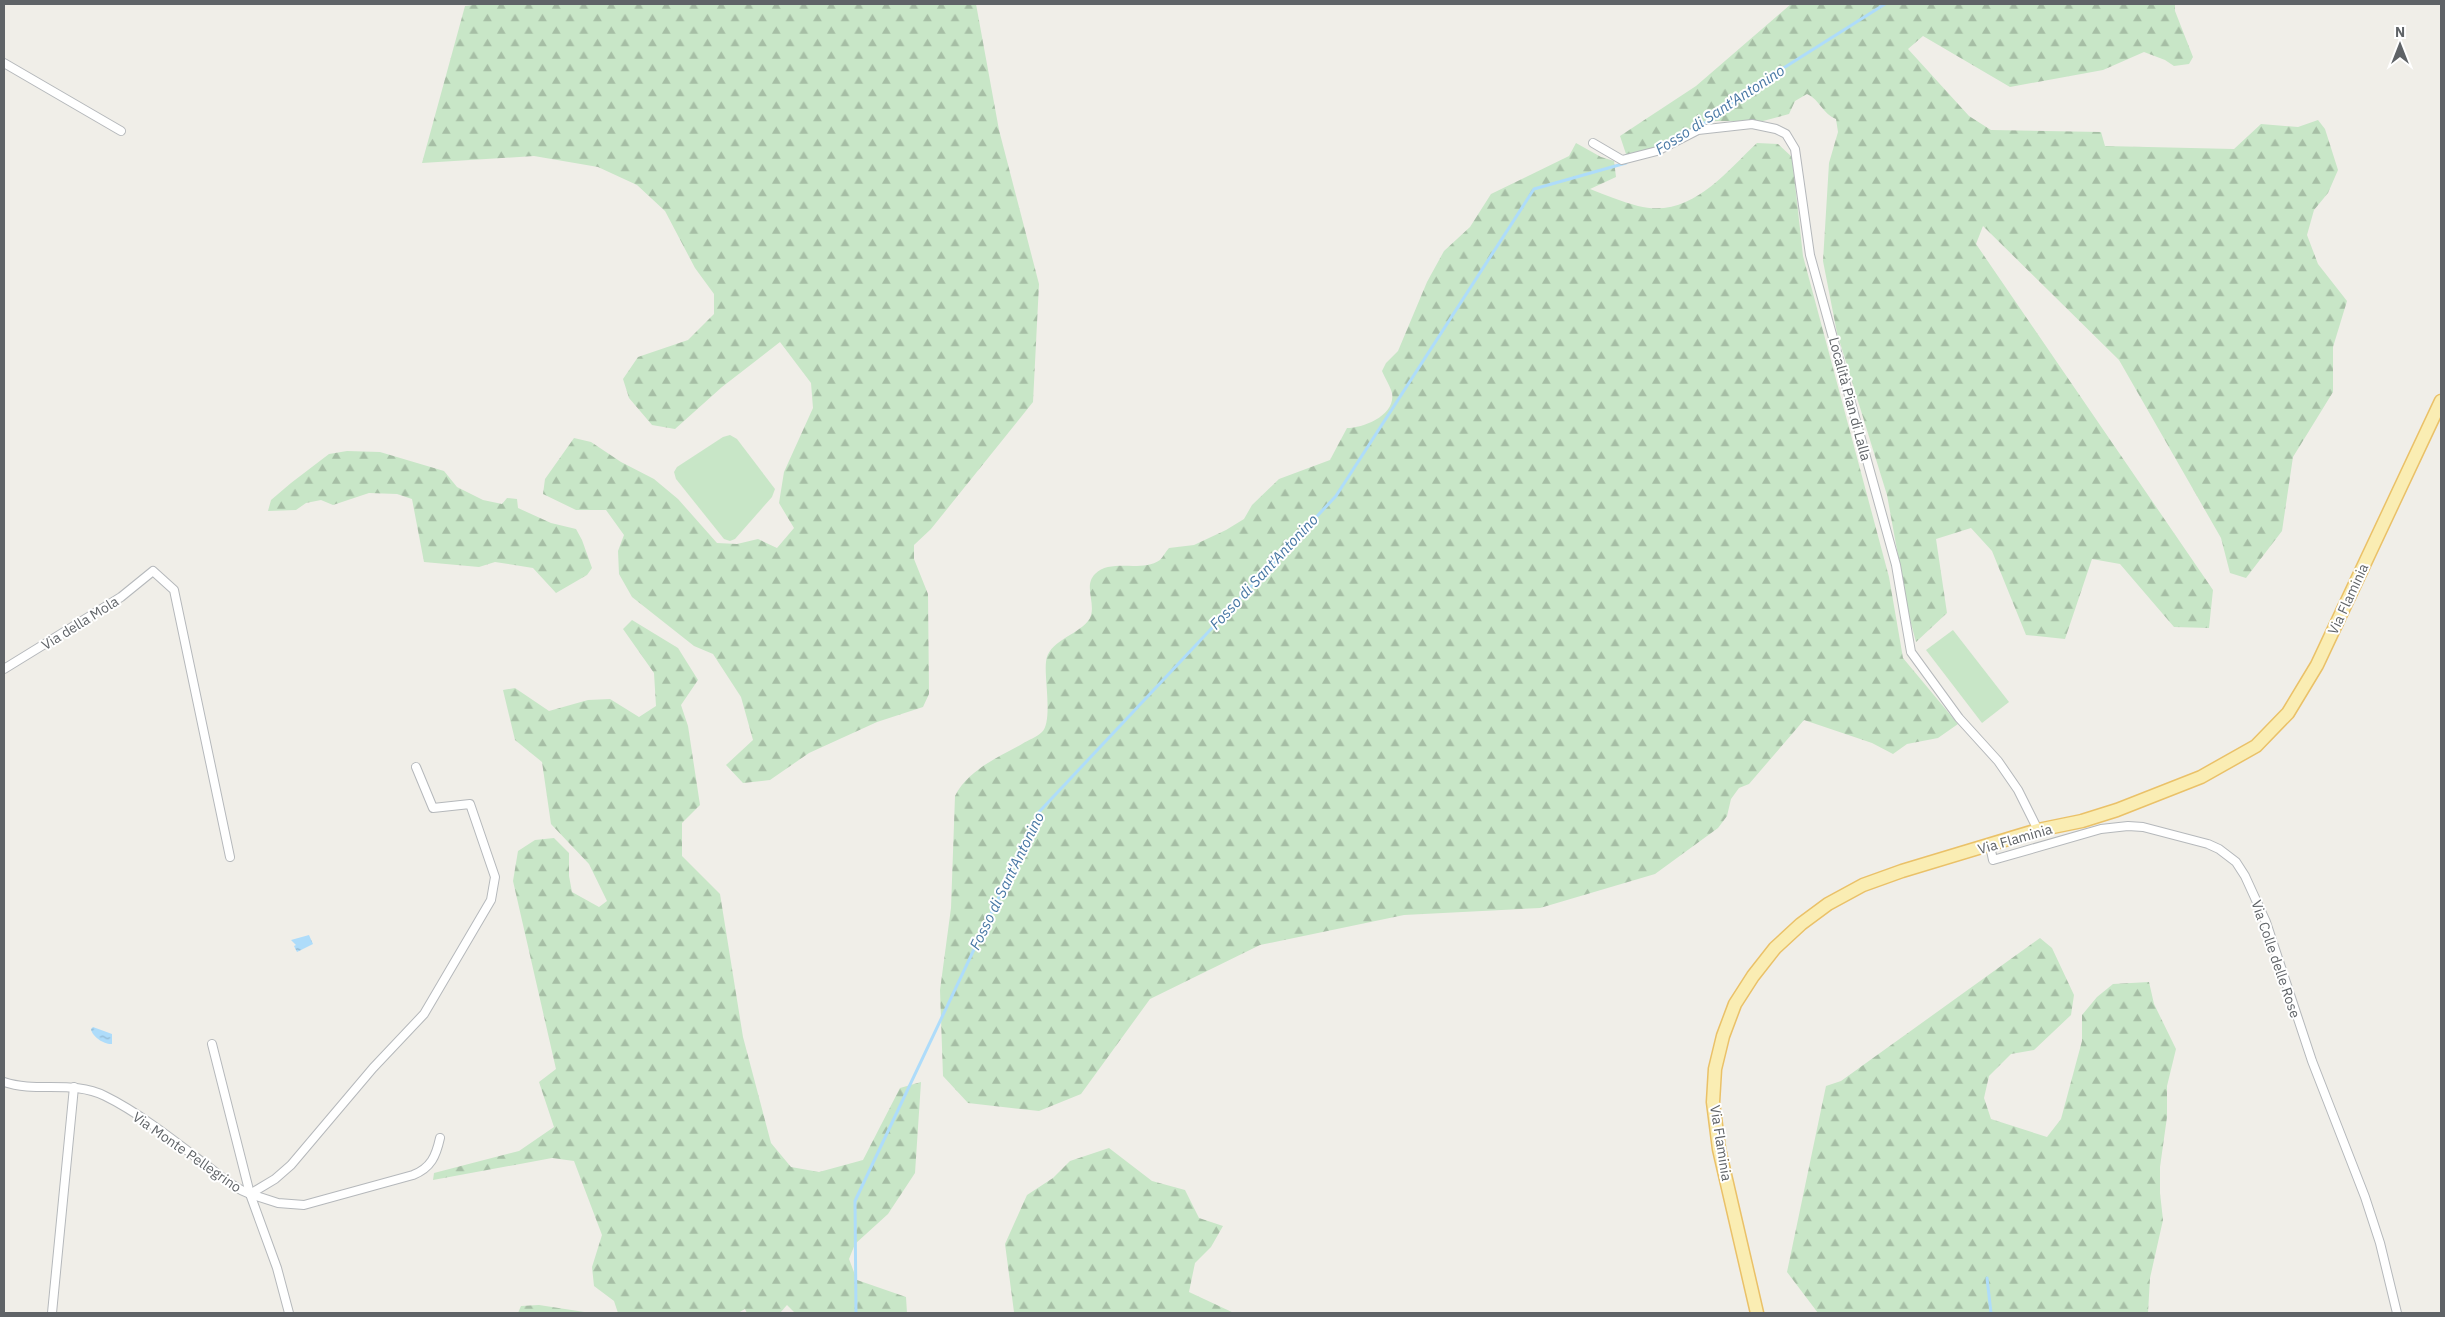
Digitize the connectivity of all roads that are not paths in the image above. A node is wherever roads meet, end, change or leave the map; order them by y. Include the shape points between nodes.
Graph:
1 (4, 63) edge
2 (121, 131) dead end
3 (1593, 143) dead end
4 (2441, 401) edge
5 (4, 669) edge
6 (416, 767) dead end
7 (2038, 830) junction
8 (1990, 846) junction
9 (230, 857) dead end
10 (212, 1044) dead end
11 (4, 1082) edge
12 (74, 1087) junction
13 (440, 1138) dead end
14 (250, 1194) junction
15 (52, 1313) edge
16 (290, 1313) edge
17 (1757, 1313) edge
18 (2397, 1313) edge

1 - 2 street
3 - 7 street, Località Pian di Lalla via 1622,160 1657,150 1698,130 1752,124 1776,128 1786,134 1795,149 1810,255 1896,566 1911,652 1959,718 1998,761 2018,790
4 - 7 main road, Via Flaminia via 2317,665 2288,713 2264,740 2224,766 2152,797 2082,821
5 - 9 street, Via della Mola via 121,598 153,571 174,590
6 - 14 street via 433,808 470,804 495,877 491,900 424,1014 373,1068 291,1165
7 - 8 main road, Via Flaminia
8 - 17 main road, Via Flaminia via 1882,878 1828,904 1775,948 1735,1004 1716,1064 1714,1114 1719,1149
8 - 18 street, Via Colle delle Rose via 1993,860 2101,829 2133,826 2214,846 2236,862 2266,922 2312,1061 2368,1204
10 - 14 street
11 - 12 street, Via Monte Pellegrino
12 - 14 street, Via Monte Pellegrino via 109,1098
12 - 15 street
13 - 14 street via 432,1162 413,1175 304,1205 278,1203
14 - 16 street, Via Monte Pellegrino

